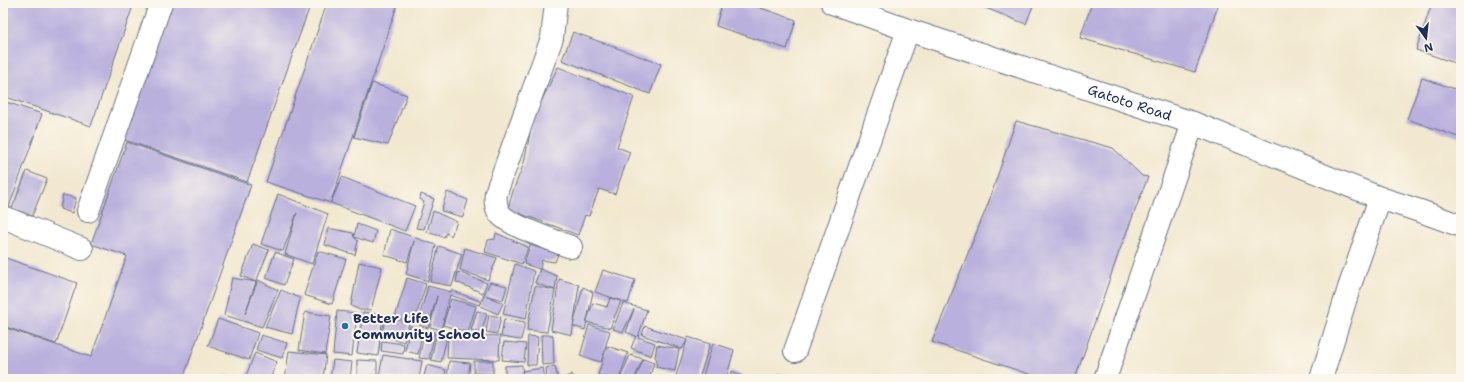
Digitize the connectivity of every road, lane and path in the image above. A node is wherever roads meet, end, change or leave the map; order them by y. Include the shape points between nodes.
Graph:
1 (161, 3) edge
2 (556, 3) edge
3 (832, 3) edge
4 (908, 30) junction
5 (1193, 123) junction
6 (1380, 198) junction
7 (88, 211) dead end
8 (3, 217) edge
9 (1461, 226) edge
10 (571, 247) dead end
11 (82, 249) dead end
12 (795, 351) dead end
13 (1105, 379) edge
14 (1321, 379) edge

1 - 7 street
2 - 10 street via 552,38 496,193 495,204 500,214 515,224
3 - 4 street, Gatoto Road
4 - 5 street, Gatoto Road
4 - 12 street
5 - 6 street, Gatoto Road
5 - 13 street
6 - 9 street, Gatoto Road
6 - 14 street
8 - 11 street

